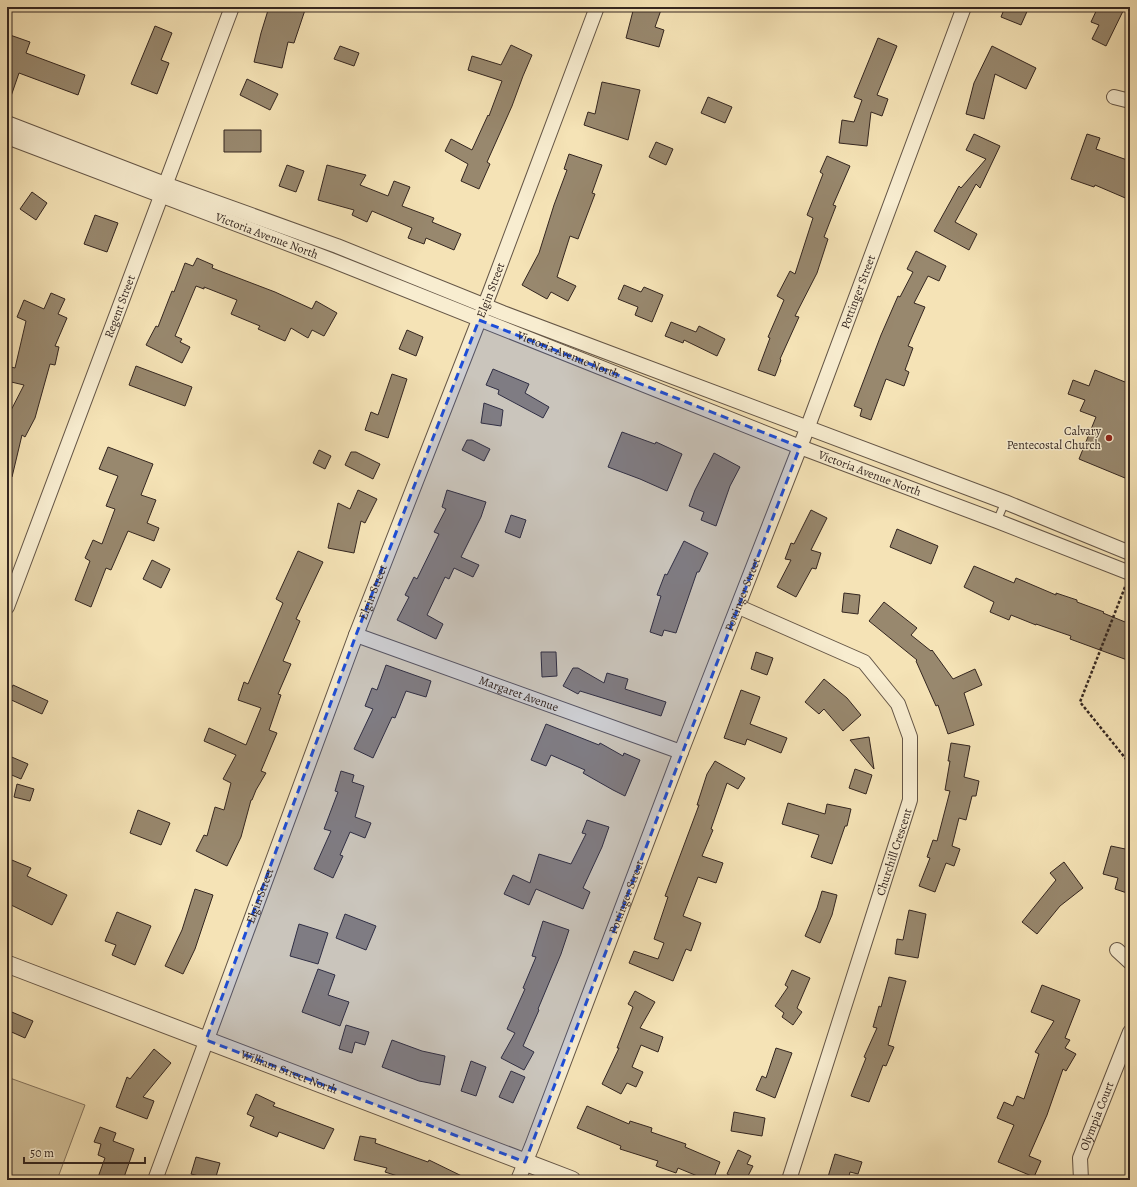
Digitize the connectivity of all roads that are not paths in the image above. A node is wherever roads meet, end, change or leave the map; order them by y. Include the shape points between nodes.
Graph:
1 (232, 7) edge
2 (597, 7) edge
3 (964, 7) edge
4 (1114, 97) dead end
5 (1130, 101) edge
6 (11, 132) edge
7 (163, 190) junction
8 (337, 246) junction
9 (331, 260) junction
10 (484, 306) junction
11 (479, 320) junction
12 (807, 429) junction
13 (800, 447) junction
14 (1005, 502) junction
15 (997, 521) junction
16 (1130, 553) edge
17 (1130, 573) edge
18 (7, 607) edge
19 (739, 607) junction
20 (356, 635) junction
21 (682, 752) junction
22 (1117, 950) dead end
23 (1130, 962) edge
24 (7, 964) edge
25 (1130, 1032) edge
26 (206, 1040) junction
27 (524, 1162) junction
28 (155, 1180) edge
29 (518, 1180) edge
30 (572, 1180) edge
31 (790, 1180) edge
32 (1081, 1180) edge

1 - 7 street, Regent Street
2 - 10 street, Elgin Street
3 - 12 street, Pottinger Street
4 - 5 street
6 - 7 street, Victoria Avenue North
7 - 8 street, Victoria Avenue North
7 - 9 street, Victoria Avenue North
7 - 18 street, Regent Street
8 - 9 street
8 - 10 street, Victoria Avenue North
9 - 11 street, Victoria Avenue North
10 - 11 street, Elgin Street
10 - 12 street, Victoria Avenue North
11 - 13 street, Victoria Avenue North
11 - 20 street, Elgin Street
12 - 13 street, Pottinger Street
12 - 14 street, Victoria Avenue North
13 - 15 street, Victoria Avenue North
13 - 19 street, Pottinger Street
14 - 15 lane
14 - 16 street, Victoria Avenue North
15 - 17 street, Victoria Avenue North
19 - 21 street, Pottinger Street
19 - 31 street, Churchill Crescent via 864,662 898,704 910,737 910,800
20 - 21 street, Margaret Avenue
20 - 26 street, Elgin Street
21 - 27 street, Pottinger Street
22 - 23 street
24 - 26 street, William Street North
25 - 32 street, Olympia Court via 1080,1158
26 - 27 street, William Street North
26 - 28 street, Elgin Street
27 - 29 street, Pottinger Street
27 - 30 street, William Street North

